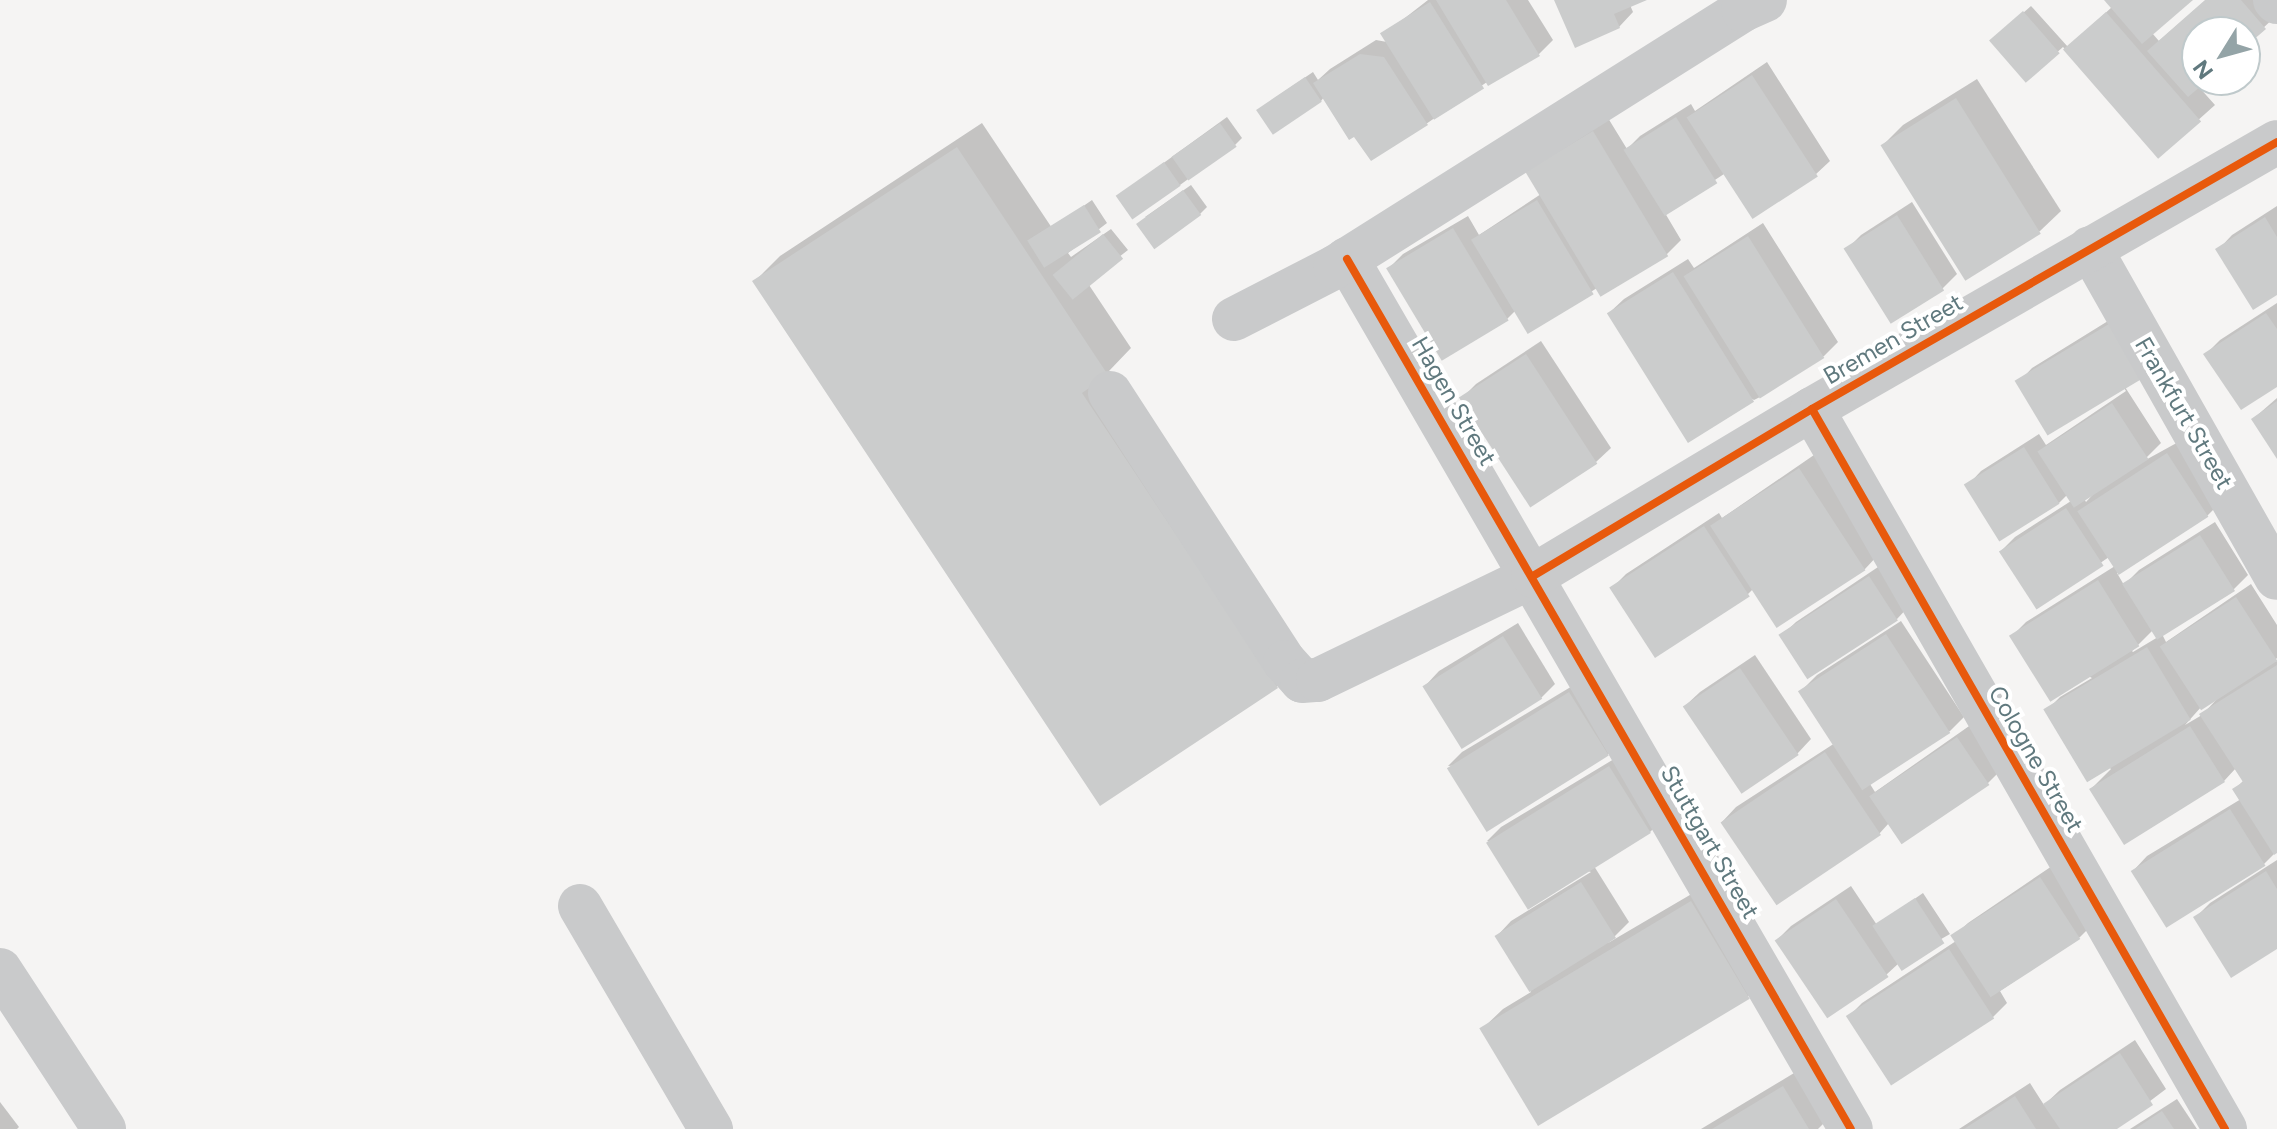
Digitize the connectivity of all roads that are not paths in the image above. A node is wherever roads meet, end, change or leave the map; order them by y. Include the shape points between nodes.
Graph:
1 (1748, 3) edge
2 (2277, 142) edge
3 (2090, 248) junction
4 (1347, 259) junction
5 (1234, 319) dead end
6 (1110, 393) dead end
7 (1812, 409) junction
8 (1533, 576) junction
9 (2277, 578) edge
10 (580, 906) dead end
11 (0, 970) edge
12 (104, 1129) edge
13 (711, 1129) edge
14 (1851, 1129) edge
15 (2225, 1129) edge

1 - 4 street
2 - 3 street, Bremen Street
3 - 7 street, Bremen Street
3 - 9 street, Frankfurt Street
4 - 5 street
4 - 8 street, Hagen Street
6 - 8 street, Bremen Street via 1302,681 1328,676
7 - 8 street, Bremen Street
7 - 15 street, Cologne Street
8 - 14 street, Stuttgart Street
10 - 13 street
11 - 12 street

